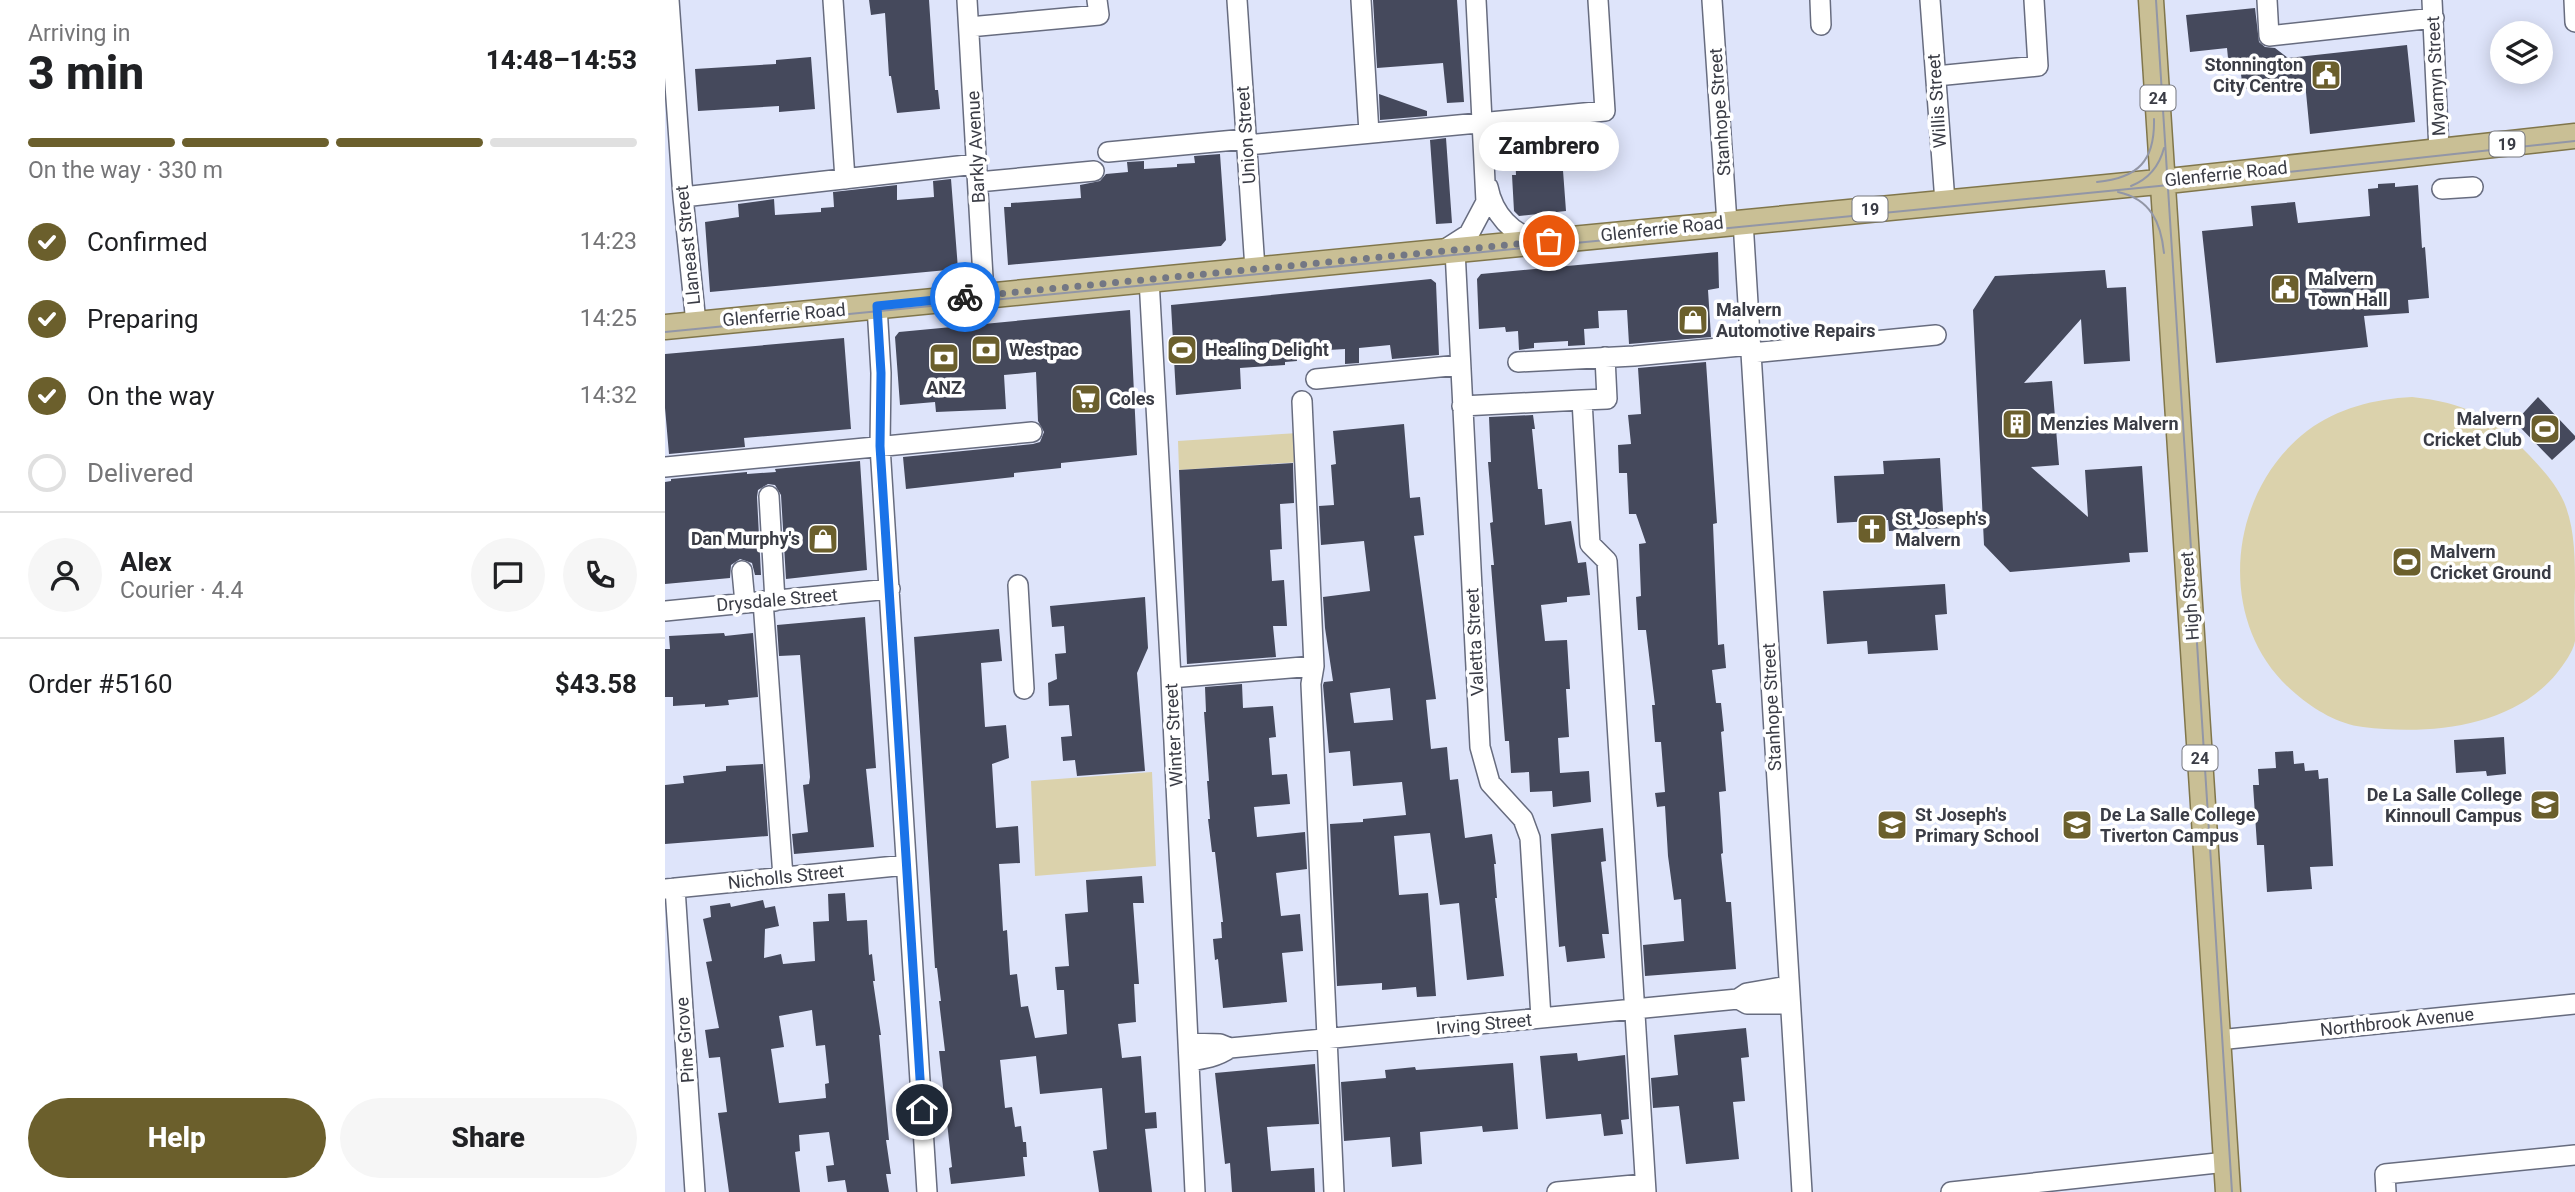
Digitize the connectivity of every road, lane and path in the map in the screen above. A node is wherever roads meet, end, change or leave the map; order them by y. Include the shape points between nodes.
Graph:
1 (669, 0) edge
2 (833, 0) edge
3 (967, 0) edge
4 (1097, 0) edge
5 (1237, 0) edge
6 (1361, 0) edge
7 (1476, 0) edge
8 (1598, 0) edge
9 (1820, 0) edge
10 (1930, 0) edge
11 (2034, 0) edge
12 (2151, 0) edge
13 (2267, 0) edge
14 (2574, 0) edge
15 (1713, 8) edge
16 (2433, 9) edge
17 (2575, 22) edge
18 (1822, 25) dead end
19 (969, 27) junction
20 (1936, 76) junction
21 (1483, 123) junction
22 (1369, 134) junction
23 (2575, 136) edge
24 (1247, 142) junction
25 (2439, 151) junction
26 (1108, 152) dead end
27 (1094, 171) dead end
28 (977, 173) junction
29 (845, 179) junction
30 (1486, 179) junction
31 (2164, 181) junction
32 (2473, 187) dead end
33 (2442, 189) dead end
34 (683, 197) junction
35 (1945, 202) junction
36 (1735, 222) junction
37 (1544, 241) junction
38 (1445, 251) junction
39 (1255, 269) junction
40 (1149, 279) junction
41 (984, 295) junction
42 (877, 306) junction
43 (696, 323) junction
44 (665, 327) edge
45 (1936, 335) dead end
46 (1751, 349) junction
47 (1605, 357) junction
48 (1518, 362) dead end
49 (1460, 365) junction
50 (1316, 379) dead end
51 (1582, 400) junction
52 (1302, 401) dead end
53 (1462, 406) junction
54 (1032, 432) dead end
55 (880, 446) junction
56 (665, 467) edge
57 (769, 502) dead end
58 (742, 571) dead end
59 (1018, 585) dead end
60 (890, 589) junction
61 (761, 602) junction
62 (665, 611) edge
63 (1314, 666) junction
64 (1171, 678) junction
65 (1024, 688) dead end
66 (906, 865) junction
67 (783, 877) junction
68 (670, 888) edge
69 (1790, 995) junction
70 (2575, 1004) edge
71 (1635, 1009) junction
72 (1541, 1018) junction
73 (1327, 1039) junction
74 (2218, 1040) junction
75 (1188, 1052) junction
76 (2575, 1155) edge
77 (2226, 1163) junction
78 (1646, 1188) edge
79 (695, 1192) edge
80 (927, 1192) edge
81 (1195, 1192) edge
82 (1334, 1192) edge
83 (1557, 1192) edge
84 (1802, 1192) edge
85 (1951, 1192) edge
86 (2228, 1192) edge
87 (2386, 1192) edge

1 - 34 street, Llaneast Street
2 - 29 street
3 - 19 street, Barkly Avenue
4 - 19 street via 1098,15
5 - 24 street, Union Street
6 - 22 street
7 - 21 street
8 - 21 street via 1605,111
9 - 18 street
10 - 20 street, Willis Street
11 - 20 street via 2039,66
12 - 31 main road, High Street / 24
13 - 16 street via 2269,36
14 - 17 street
15 - 36 street, Stanhope Street
16 - 25 street, Myamyn Street
19 - 28 street, Barkly Avenue
20 - 35 street, Willis Street
21 - 22 street
21 - 30 street
22 - 24 street
23 - 25 main road, Glenferrie Road / 19
24 - 26 street
24 - 39 street, Union Street
25 - 31 main road, Glenferrie Road / 19
27 - 28 street
28 - 29 street
28 - 41 street, Barkly Avenue
29 - 34 street
30 - 37 street via 1491,201 1507,224 1525,237
30 - 38 street via 1486,202 1474,229
31 - 35 main road, Glenferrie Road / 19
31 - 74 main road, High Street / 24
32 - 33 street
34 - 43 street, Llaneast Street
35 - 36 main road, Glenferrie Road / 19
36 - 37 main road, Glenferrie Road / 19
36 - 46 street, Stanhope Street
37 - 38 main road, Glenferrie Road / 19
38 - 39 main road, Glenferrie Road / 19
38 - 49 street, Valetta Street
39 - 40 main road, Glenferrie Road / 19
40 - 41 main road, Glenferrie Road / 19
40 - 64 street, Winter Street
41 - 42 main road, Glenferrie Road / 19
42 - 43 main road, Glenferrie Road / 19
42 - 55 street
43 - 44 main road, Glenferrie Road / 19
45 - 46 street
46 - 47 street
46 - 69 street, Stanhope Street
47 - 48 street
47 - 51 street via 1607,399
49 - 50 street
49 - 53 street, Valetta Street
51 - 53 street
51 - 71 street via 1590,544 1607,561
52 - 63 street
53 - 72 street, Valetta Street via 1480,747 1490,783 1519,814 1530,838
54 - 55 street
55 - 56 street
55 - 60 street
57 - 61 street via 773,566
58 - 61 street
59 - 65 street
60 - 61 street, Drysdale Street
60 - 66 street
61 - 62 street, Drysdale Street
61 - 67 street
63 - 64 street
63 - 73 street via 1311,684
64 - 75 street, Winter Street
66 - 67 street, Nicholls Street
66 - 80 street
67 - 68 street, Nicholls Street
68 - 79 street, Pine Grove
69 - 71 street, Irving Street via 1747,993 1738,999
69 - 84 street, Stanhope Street
70 - 74 street, Northbrook Avenue
71 - 72 street, Irving Street
71 - 78 street
72 - 73 street, Irving Street
73 - 75 street, Irving Street via 1230,1048 1208,1059
73 - 82 street
74 - 77 main road, High Street / 24
75 - 81 street, Winter Street
76 - 87 street via 2385,1174
77 - 85 street
77 - 86 main road, High Street / 24
78 - 83 street

